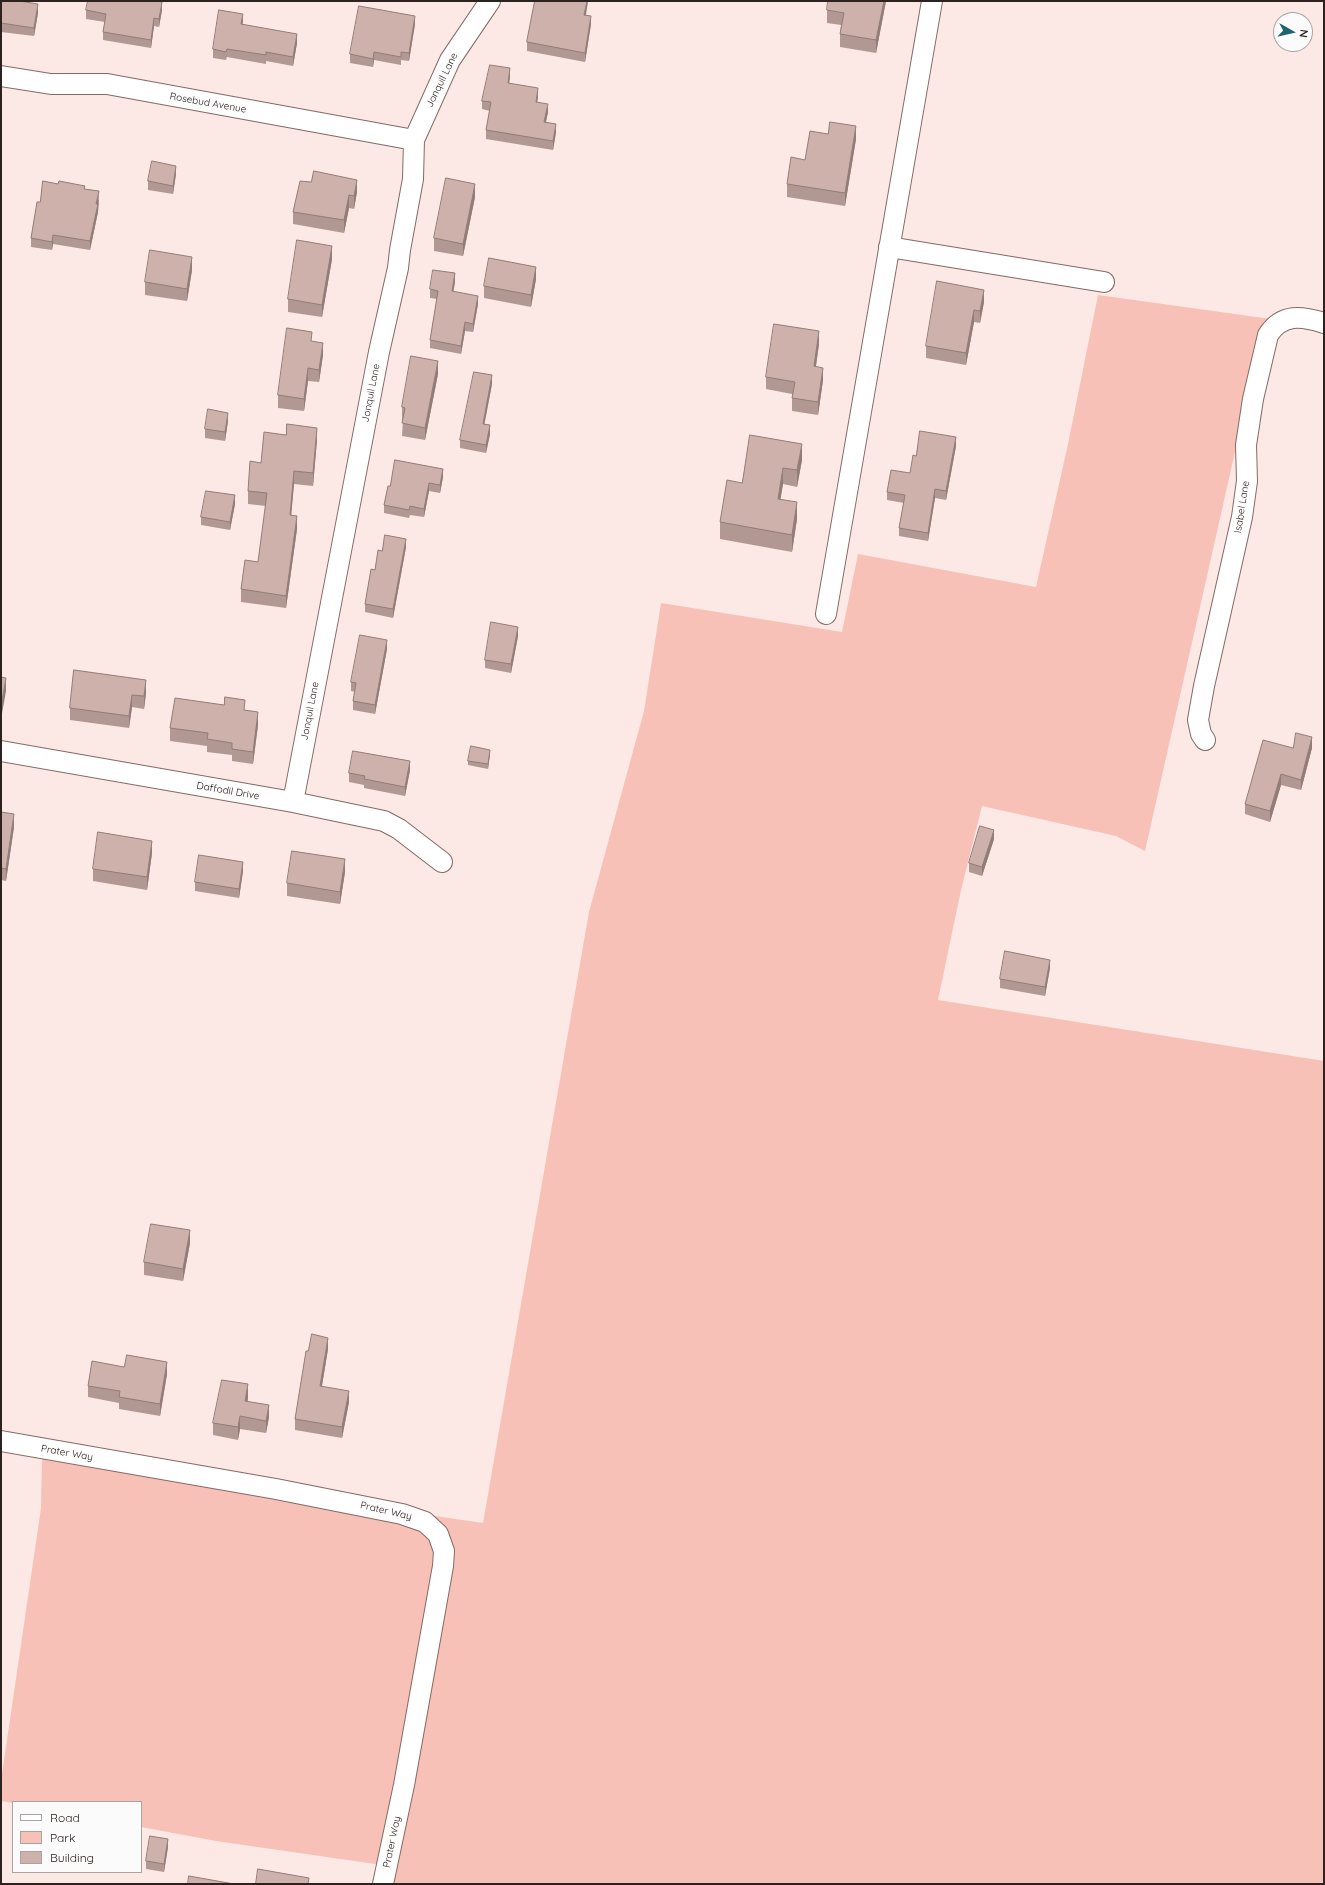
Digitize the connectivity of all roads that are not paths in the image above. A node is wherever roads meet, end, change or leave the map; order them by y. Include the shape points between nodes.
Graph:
1 (490, 1) edge
2 (932, 1) edge
3 (1, 76) edge
4 (414, 140) junction
5 (889, 247) junction
6 (1104, 282) dead end
7 (1324, 323) edge
8 (826, 614) dead end
9 (1205, 740) dead end
10 (1, 751) edge
11 (293, 802) junction
12 (442, 862) dead end
13 (1, 1441) edge
14 (383, 1884) edge

1 - 4 street, Jonquil Lane via 450,60
2 - 5 street
3 - 4 street, Rosebud Avenue via 51,84 107,84
4 - 11 street, Jonquil Lane via 413,179 398,268 379,352
5 - 6 street
5 - 8 street
7 - 9 street, Isabel Lane via 1311,319 1287,318 1273,327 1268,335 1253,399 1246,445 1247,481 1242,517 1198,720
10 - 11 street, Daffodil Drive
11 - 12 street, Daffodil Drive via 384,820
13 - 14 street, Prater Way via 276,1489 402,1514 432,1528 442,1543 443,1566 404,1785

